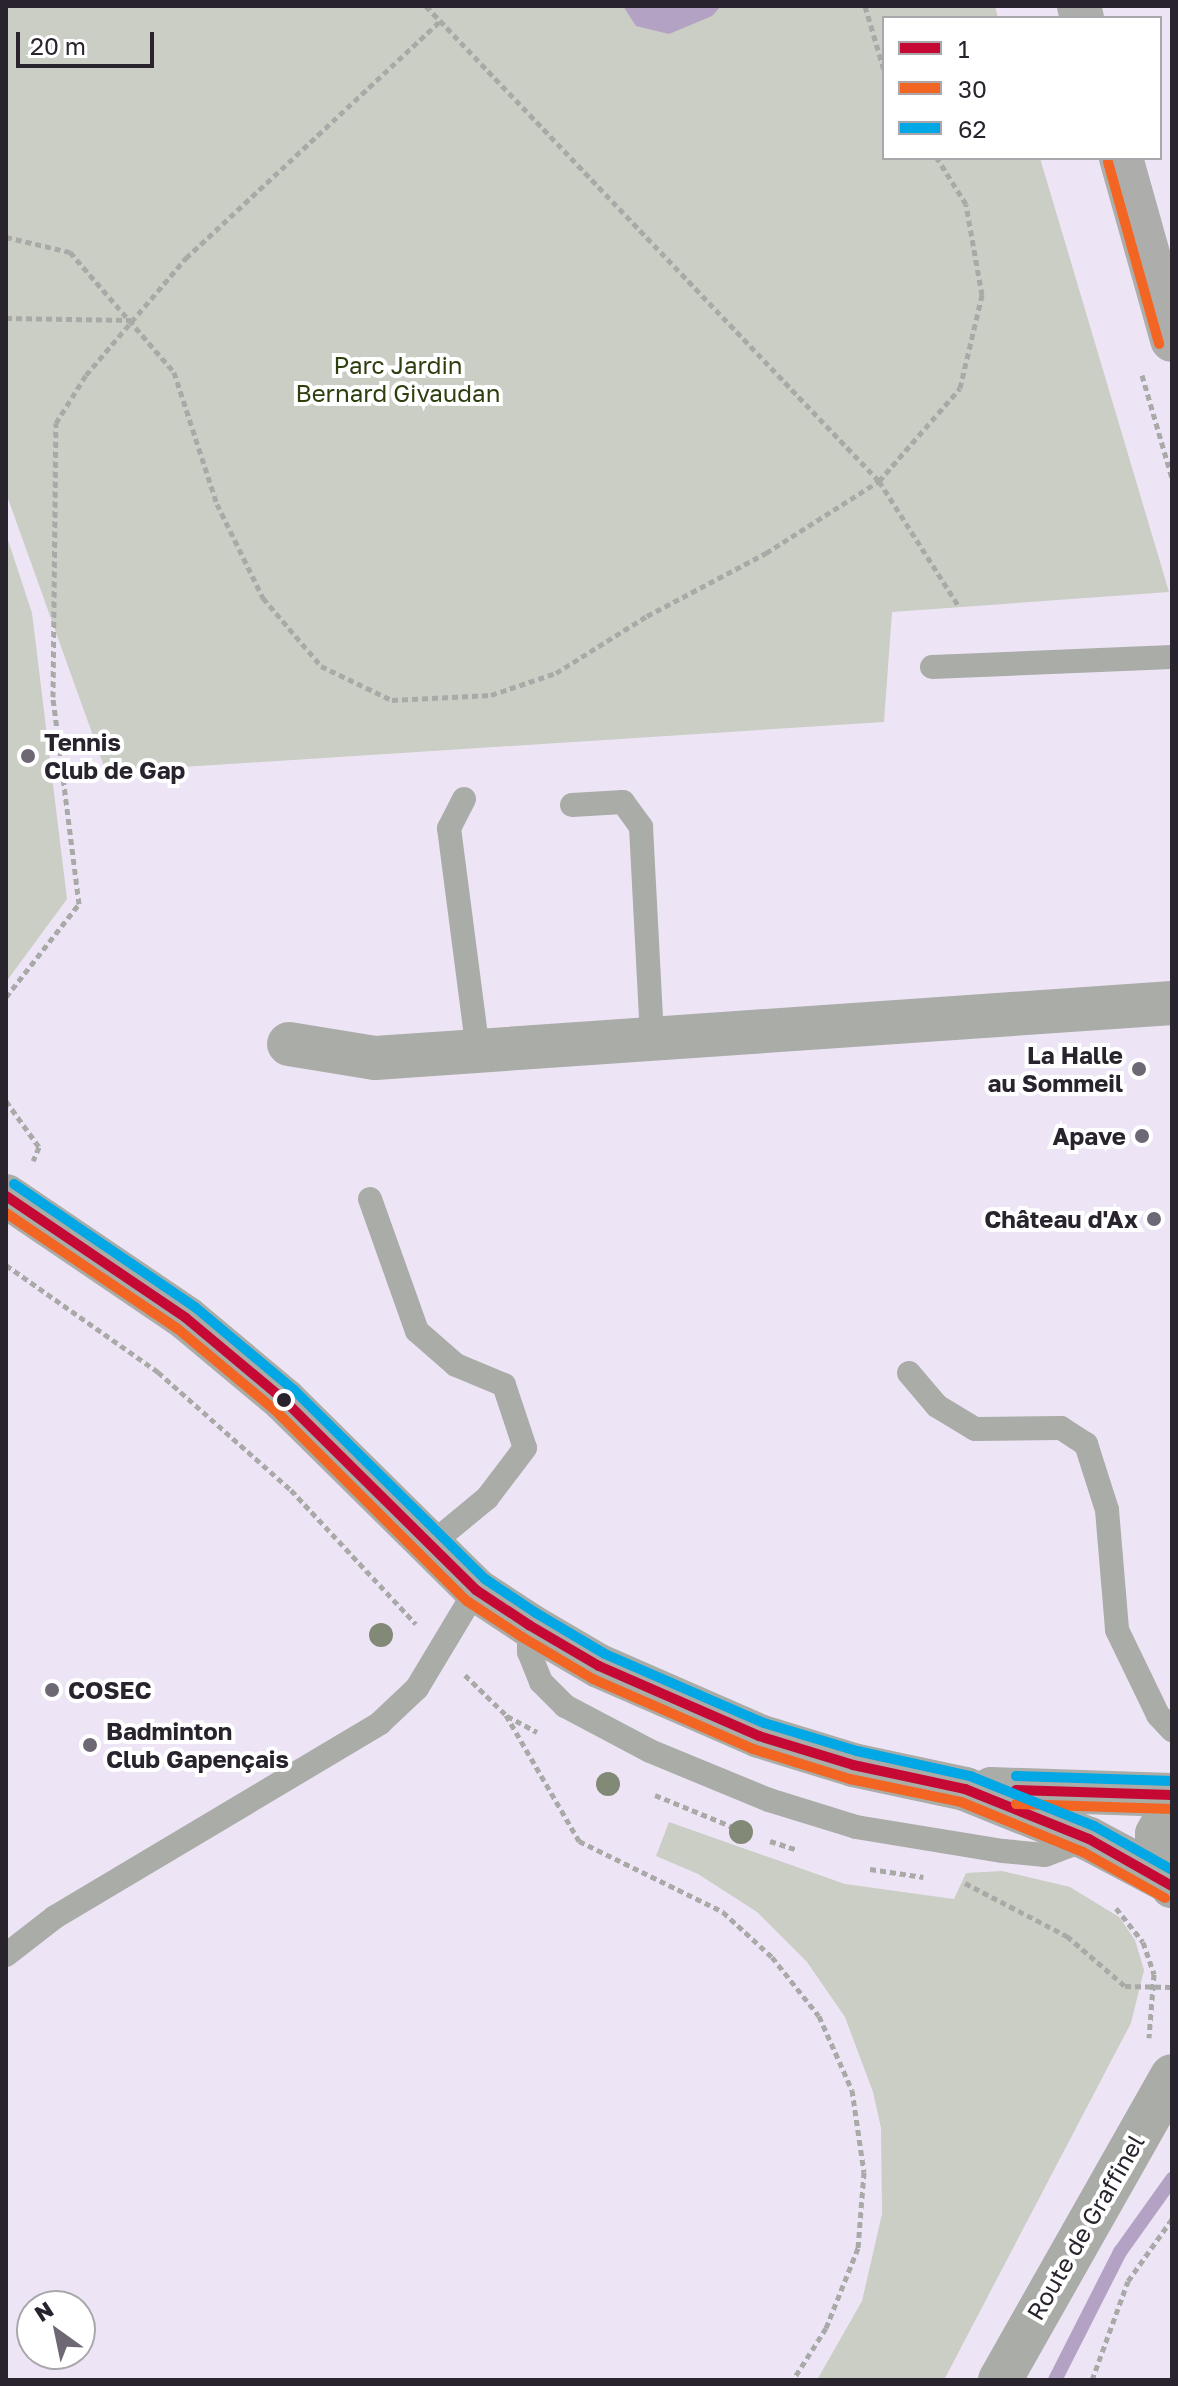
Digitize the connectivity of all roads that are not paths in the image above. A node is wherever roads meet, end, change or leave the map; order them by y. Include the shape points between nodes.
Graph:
1 (1122, 160) edge
2 (1172, 340) edge
3 (1172, 657) edge
4 (932, 667) dead end
5 (464, 799) dead end
6 (572, 805) dead end
7 (1172, 1003) edge
8 (652, 1039) junction
9 (289, 1044) dead end
10 (478, 1051) junction
11 (17, 1185) edge
12 (370, 1199) dead end
13 (909, 1373) dead end
14 (429, 1546) junction
15 (476, 1590) junction
16 (529, 1625) junction
17 (1172, 1730) edge
18 (965, 1789) junction
19 (1172, 1795) edge
20 (1172, 1806) edge
21 (1089, 1839) junction
22 (1169, 1883) edge
23 (6, 1955) edge
24 (1160, 2059) edge
25 (1000, 2380) edge

1 - 2 main road
3 - 4 lane
5 - 10 lane via 449,828
6 - 8 lane via 623,802 641,827
7 - 8 street
8 - 10 street
9 - 10 street via 375,1058
11 - 14 street via 284,1400
12 - 14 lane via 417,1331 456,1365 504,1385 525,1448 487,1498
13 - 17 lane via 937,1406 975,1429 1061,1428 1086,1444 1107,1510 1117,1630 1158,1715
14 - 15 street
15 - 16 street
15 - 23 lane via 417,1688 380,1723 55,1917
16 - 18 street via 599,1666 759,1736 853,1765
16 - 21 lane via 529,1652 541,1682 565,1706 650,1751 769,1800 856,1827 1003,1851 1045,1855
18 - 19 street
18 - 21 street
20 - 22 street via 1157,1834 1157,1858
21 - 22 street
24 - 25 street, Route de Graffinel

